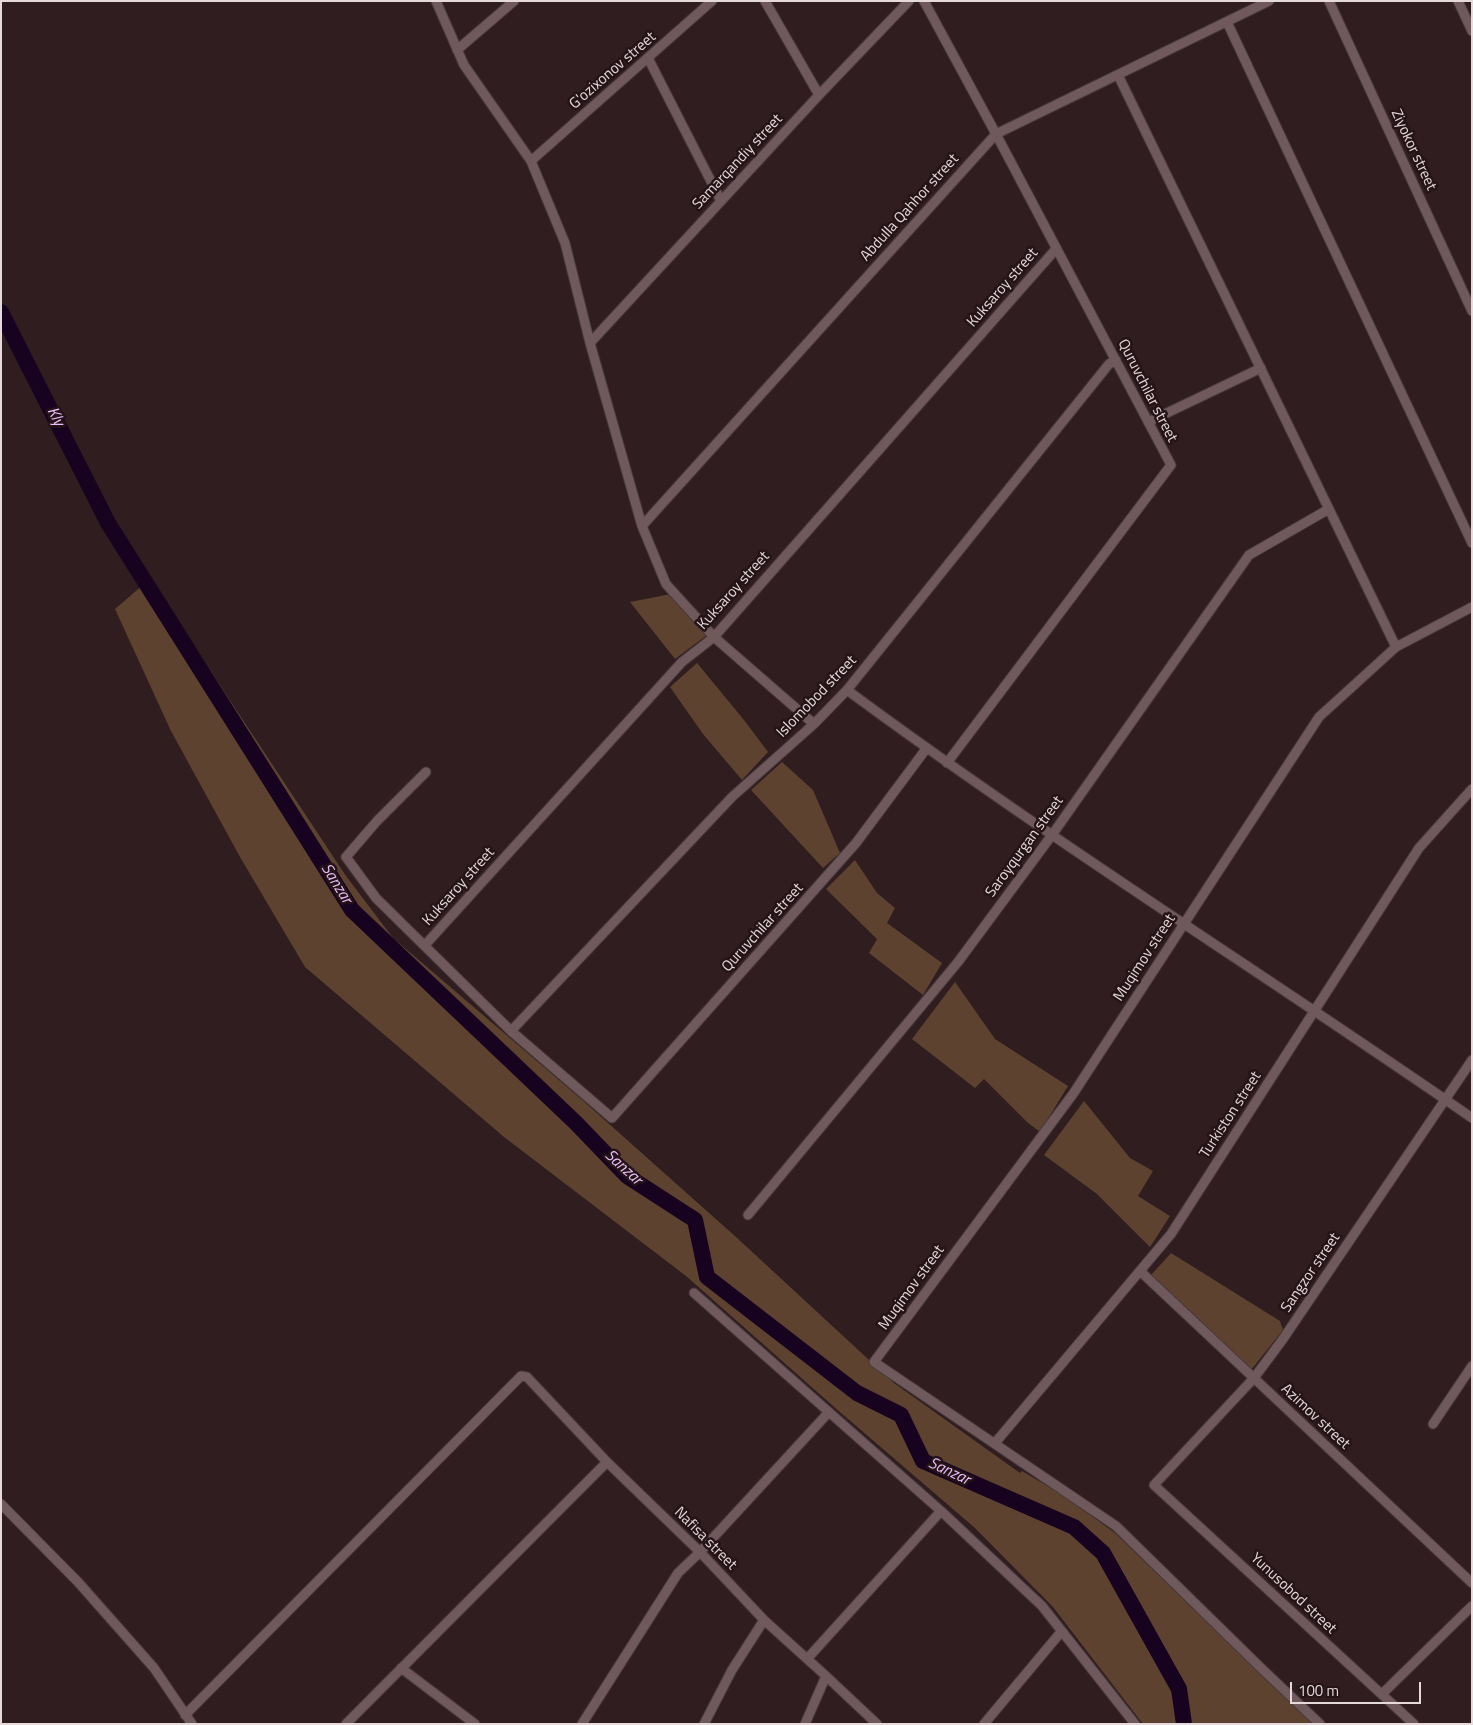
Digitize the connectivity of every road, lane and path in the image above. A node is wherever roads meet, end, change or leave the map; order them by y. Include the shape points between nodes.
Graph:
1 (436, 1) edge
2 (514, 1) edge
3 (712, 1) edge
4 (765, 1) edge
5 (909, 1) edge
6 (924, 1) edge
7 (1269, 1) edge
8 (1329, 1) edge
9 (1458, 1) edge
10 (1227, 22) junction
11 (1472, 31) edge
12 (457, 50) junction
13 (648, 58) junction
14 (1118, 75) junction
15 (819, 95) junction
16 (996, 134) junction
17 (531, 160) junction
18 (721, 202) junction
19 (1056, 249) junction
20 (1472, 311) edge
21 (590, 343) junction
22 (1116, 360) junction
23 (1261, 368) junction
24 (1148, 422) junction
25 (1329, 509) junction
26 (642, 526) junction
27 (1472, 543) edge
28 (1472, 607) edge
29 (714, 637) junction
30 (1396, 647) junction
31 (847, 690) junction
32 (814, 724) junction
33 (926, 748) junction
34 (947, 763) junction
35 (426, 772) dead end
36 (1472, 789) edge
37 (1052, 835) junction
38 (1184, 923) junction
39 (425, 945) junction
40 (1314, 1012) junction
41 (511, 1031) junction
42 (1472, 1060) edge
43 (1445, 1099) junction
44 (1472, 1118) edge
45 (748, 1215) dead end
46 (1140, 1271) junction
47 (694, 1293) dead end
48 (1472, 1366) edge
49 (1254, 1378) junction
50 (829, 1412) junction
51 (1433, 1424) dead end
52 (996, 1443) junction
53 (607, 1462) junction
54 (1154, 1485) joint
55 (1, 1504) edge
56 (941, 1511) junction
57 (700, 1552) junction
58 (1472, 1583) edge
59 (1472, 1606) edge
60 (764, 1620) junction
61 (1061, 1632) junction
62 (807, 1659) junction
63 (401, 1668) junction
64 (826, 1676) junction
65 (1382, 1694) junction
66 (185, 1714) junction
67 (192, 1724) edge
68 (346, 1724) edge
69 (475, 1724) edge
70 (582, 1724) edge
71 (704, 1724) edge
72 (805, 1724) edge
73 (877, 1724) edge
74 (984, 1724) edge
75 (1136, 1724) edge
76 (1320, 1724) edge
77 (1414, 1724) edge

1 - 12 street
2 - 12 street
3 - 13 street, G'ozixonov street
4 - 15 street
5 - 15 street, Samarqandiy street
6 - 16 street, Quruvchilar street
7 - 10 street, Abdulla Qahhor street
8 - 20 street, Ziyokor street
9 - 11 street
10 - 14 street, Abdulla Qahhor street
10 - 27 street
12 - 17 street via 464,65
13 - 17 street, G'ozixonov street
13 - 18 street
14 - 16 street, Abdulla Qahhor street
14 - 23 street
15 - 18 street, Samarqandiy street
16 - 19 street, Quruvchilar street
16 - 26 street, Abdulla Qahhor street
17 - 21 street via 565,242
18 - 21 street, Samarqandiy street
19 - 22 street, Quruvchilar street
19 - 29 street, Kuksaroy street
21 - 26 street
22 - 24 street, Quruvchilar street
22 - 31 street, Islomobod street via 1109,364
23 - 24 street
23 - 25 street
24 - 34 street, Quruvchilar street via 1171,465
25 - 30 street
25 - 37 street, Saroyqurgan street via 1249,555
26 - 29 street via 666,584
28 - 30 street, Muqimov street
29 - 32 street
29 - 39 street, Kuksaroy street via 682,662
30 - 38 street, Muqimov street via 1319,717
31 - 32 street, Islomobod street
31 - 33 street
32 - 41 street, Islomobod street via 732,797
33 - 34 street
33 - 41 street, Quruvchilar street via 856,843 612,1118
34 - 37 street
35 - 39 street via 346,856 376,898
36 - 40 street, Turkiston street via 1420,848
37 - 38 street
37 - 45 street, Saroyqurgan street via 958,962
38 - 40 street
38 - 52 street, Muqimov street via 1073,1094 874,1362
39 - 41 street
40 - 43 street
40 - 46 street, Turkiston street via 1171,1234
42 - 43 street, Sangzor street
43 - 44 street
43 - 49 street, Sangzor street
46 - 49 street, Azimov street
46 - 52 street, Turkiston street
47 - 50 street
48 - 51 street
49 - 54 street, Sangzor street
49 - 58 street, Azimov street
50 - 56 street
50 - 57 street
52 - 76 street via 1116,1526
53 - 57 street, Nafisa street
53 - 63 street
53 - 66 street, Nafisa street via 527,1377 521,1376
54 - 65 street, Yunusobod street
55 - 66 street via 78,1582 154,1668
56 - 61 street via 1042,1606
56 - 62 street
57 - 60 street, Nafisa street
57 - 70 street via 678,1573
59 - 65 street
60 - 62 street, Nafisa street
60 - 71 street via 732,1670
61 - 74 street
61 - 75 street
62 - 64 street, Nafisa street
63 - 68 street
63 - 69 street
64 - 72 street
64 - 73 street, Nafisa street
65 - 77 street, Yunusobod street
66 - 67 street

